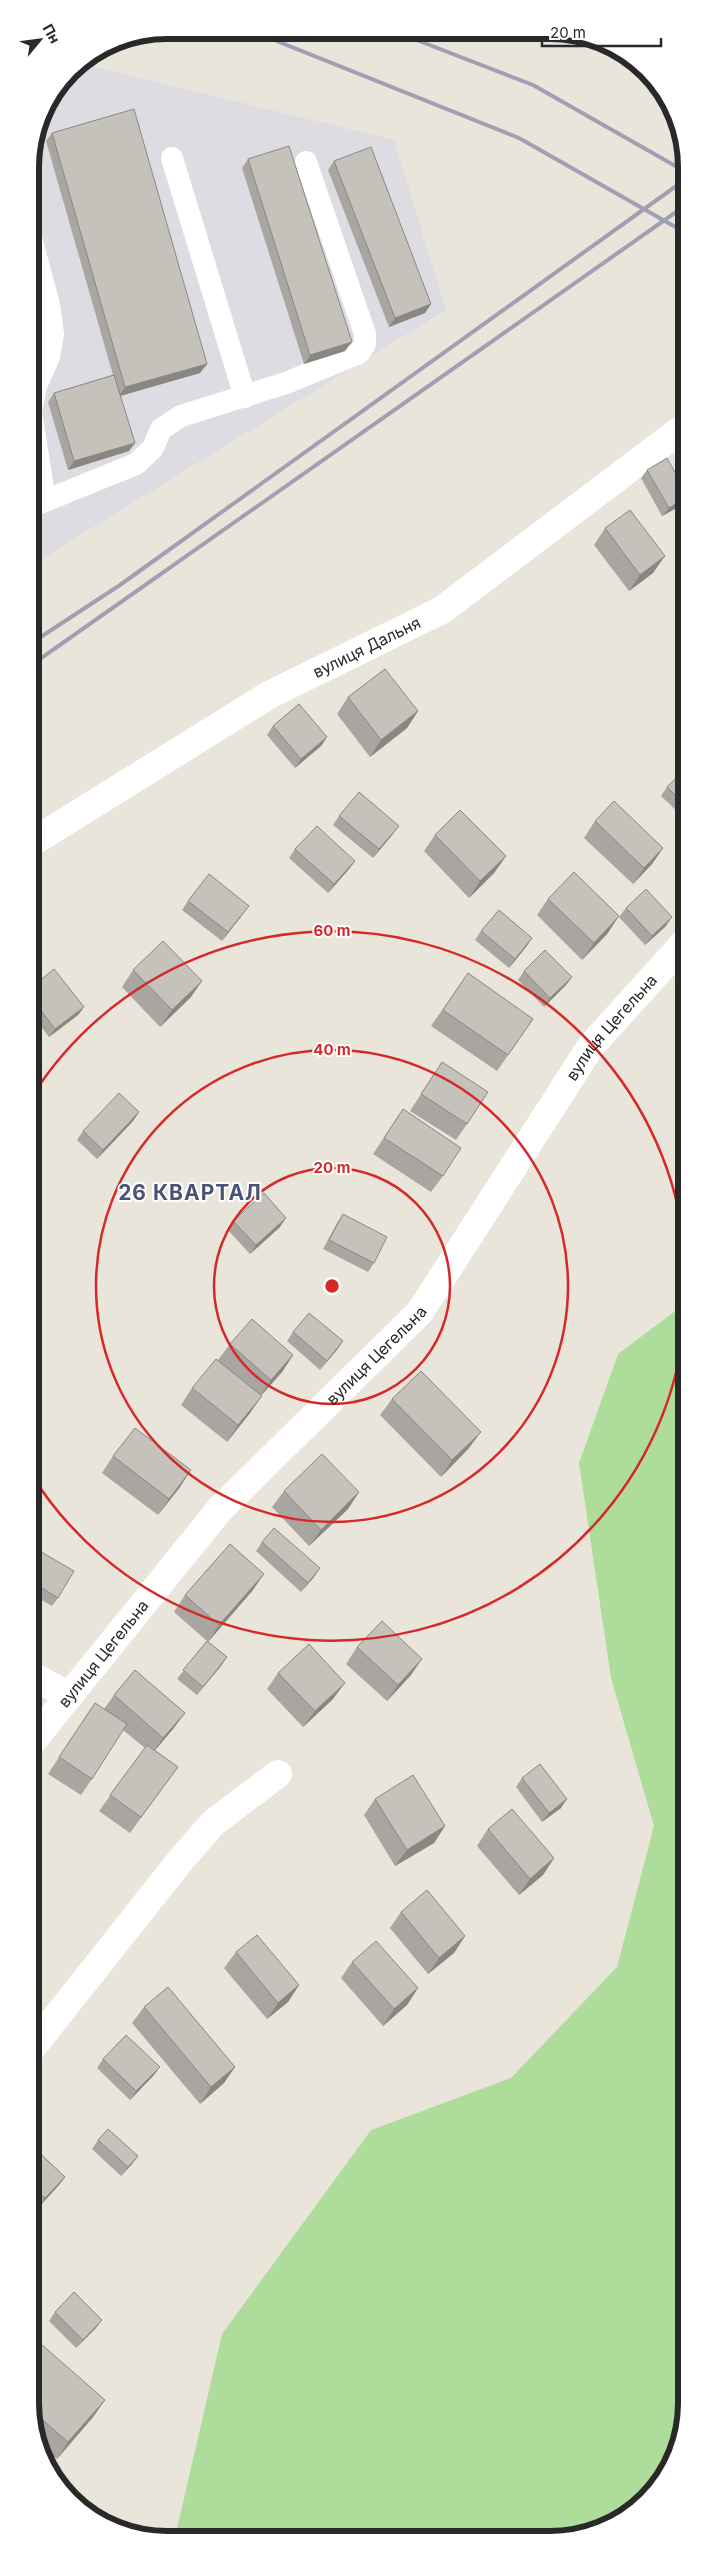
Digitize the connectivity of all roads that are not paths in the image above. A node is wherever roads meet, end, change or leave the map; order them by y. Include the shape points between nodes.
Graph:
1 (172, 158) dead end
2 (306, 162) dead end
3 (39, 268) edge
4 (39, 379) edge
5 (245, 396) junction
6 (678, 432) edge
7 (39, 504) edge
8 (39, 837) edge
9 (678, 949) edge
10 (39, 1679) edge
11 (69, 1696) junction
12 (39, 1733) edge
13 (278, 1774) dead end
14 (39, 2039) edge

1 - 5 lane
2 - 5 lane via 365,334 364,344 359,353
3 - 4 lane via 54,334
5 - 7 lane via 181,416 161,429 154,448 136,464
6 - 8 street, вулиця Дальня via 442,610 269,695
9 - 11 street, вулиця Цегельна via 591,1046 420,1312 220,1509
10 - 11 street
11 - 12 street, вулиця Цегельна
13 - 14 street via 213,1823

